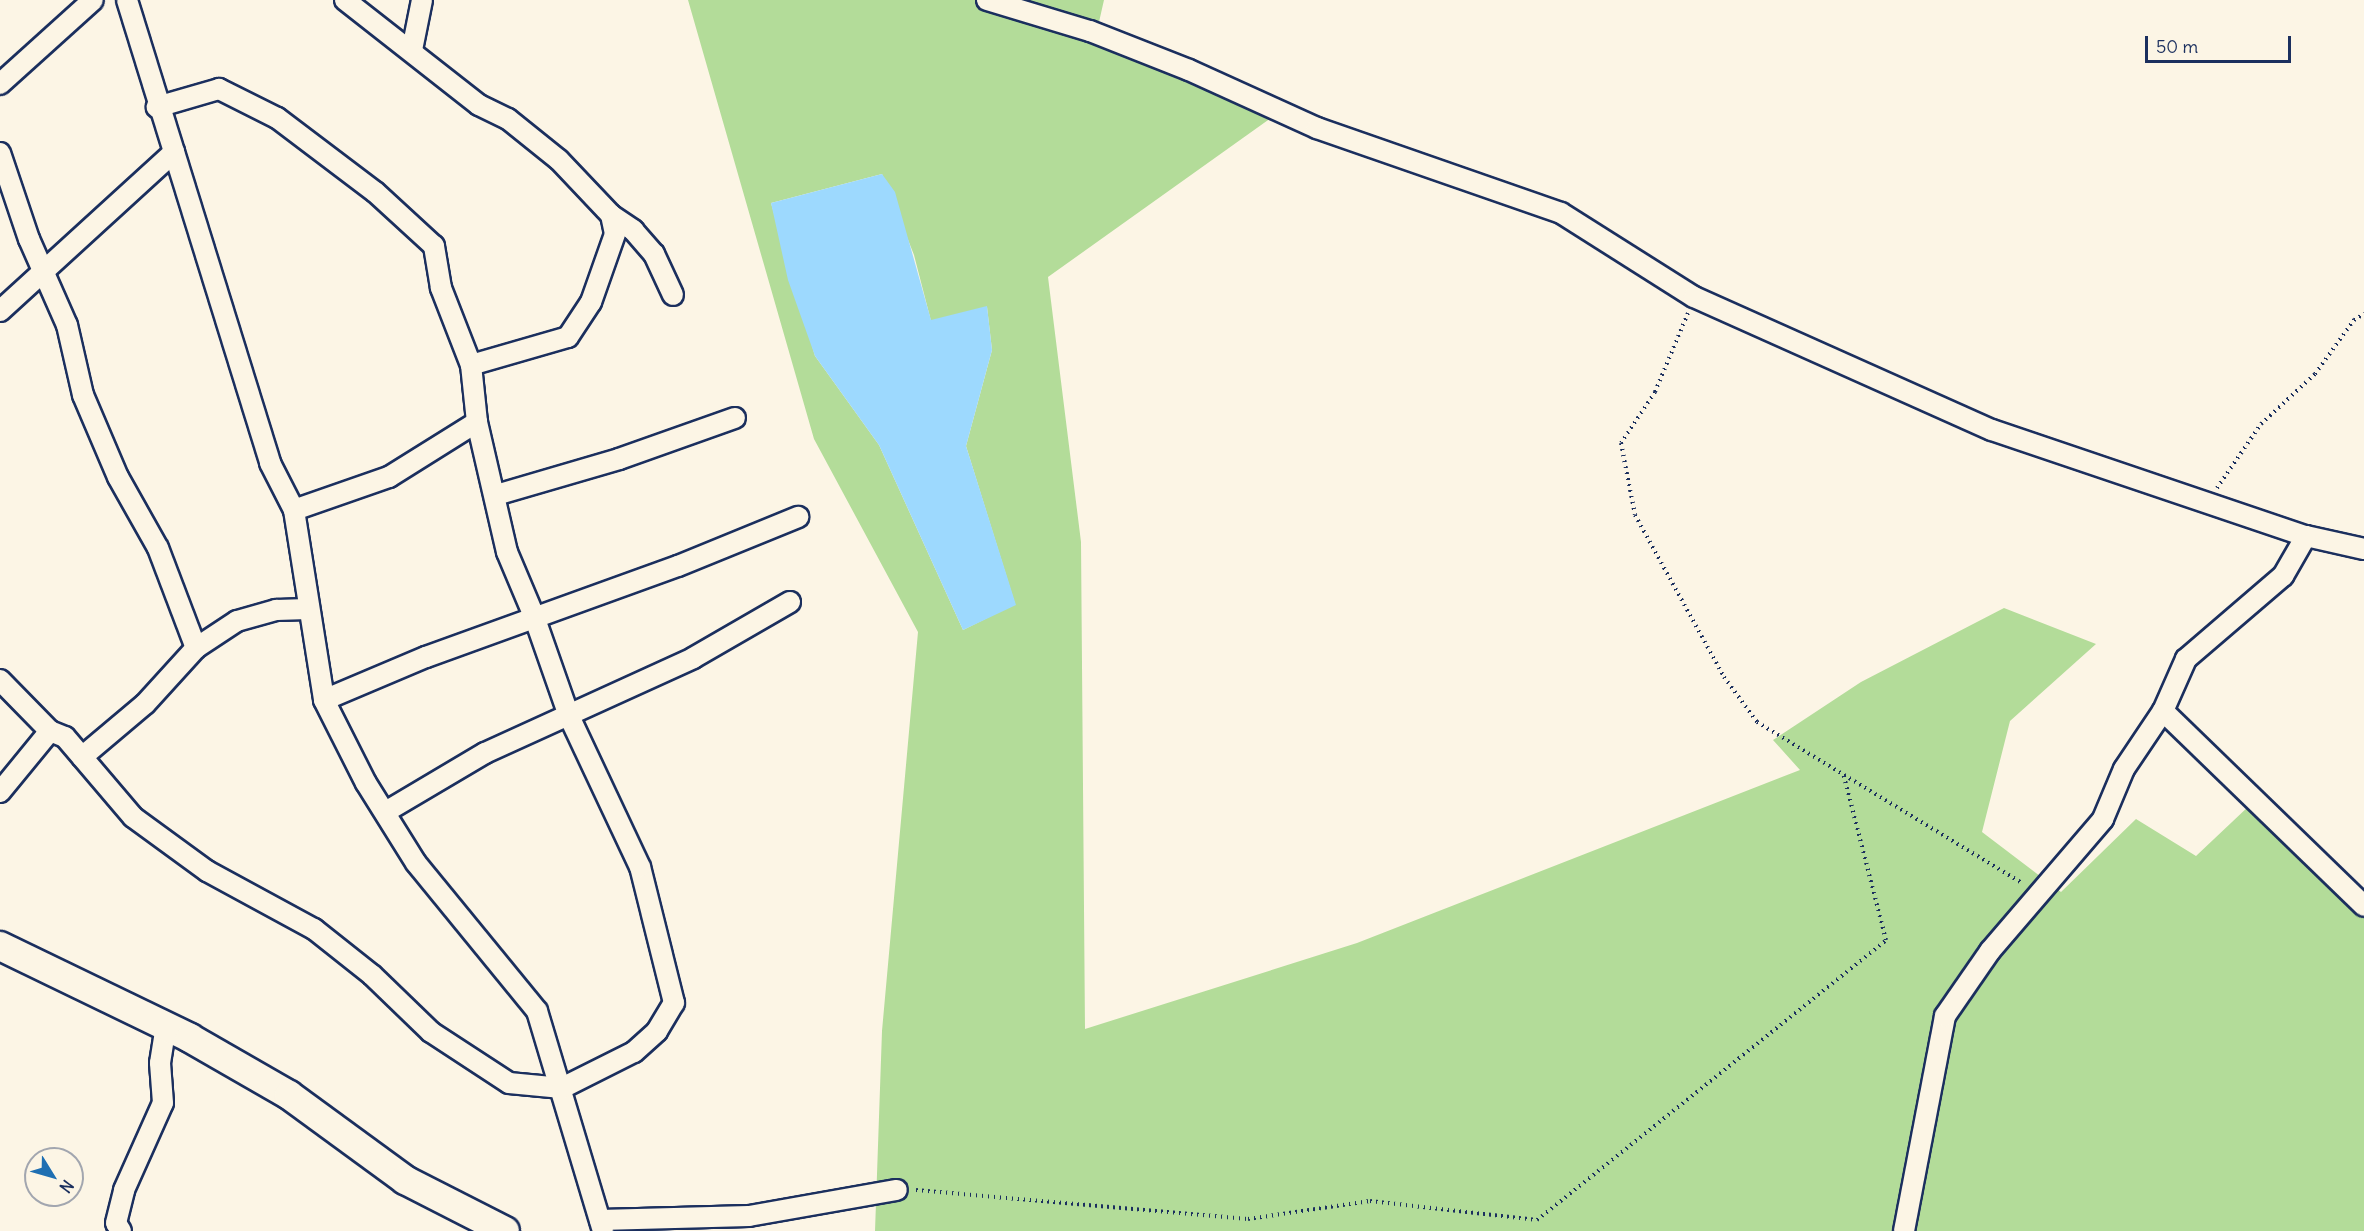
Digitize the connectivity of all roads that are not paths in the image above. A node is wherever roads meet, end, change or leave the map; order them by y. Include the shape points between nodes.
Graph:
1 (93, 0) edge
2 (127, 0) edge
3 (345, 0) edge
4 (422, 0) edge
5 (987, 0) edge
6 (412, 50) junction
7 (0, 84) edge
8 (157, 107) junction
9 (174, 152) junction
10 (0, 153) edge
11 (610, 215) junction
12 (42, 269) junction
13 (673, 295) dead end
14 (0, 311) edge
15 (471, 365) junction
16 (735, 418) dead end
17 (477, 422) junction
18 (496, 495) junction
19 (294, 510) junction
20 (798, 517) dead end
21 (2306, 536) junction
22 (2364, 549) edge
23 (790, 602) dead end
24 (308, 609) junction
25 (534, 616) junction
26 (196, 648) junction
27 (0, 680) edge
28 (324, 700) junction
29 (2163, 711) junction
30 (569, 716) junction
31 (50, 731) junction
32 (82, 757) junction
33 (0, 792) edge
34 (387, 811) junction
35 (2364, 906) edge
36 (0, 946) edge
37 (166, 1025) junction
38 (562, 1088) junction
39 (897, 1190) road end
40 (601, 1225) edge
41 (122, 1231) edge
42 (505, 1231) edge
43 (1904, 1231) edge

1 - 7 street
2 - 8 street
3 - 6 street
4 - 6 street
5 - 21 street via 1090,31 1189,70 1317,128 1561,213 1694,297 1992,430
6 - 11 street via 479,105 508,118 559,160
8 - 9 street
8 - 15 street via 219,89 277,118 375,192 434,246 441,288
9 - 12 street
9 - 19 street via 270,463
10 - 12 street
11 - 13 street via 633,230 654,254
11 - 15 street via 615,234 591,302 568,337
12 - 14 street
12 - 26 street via 67,325 83,395 118,477 158,548
15 - 17 street
16 - 18 street via 619,459
17 - 18 street
17 - 19 street via 389,477
18 - 25 street via 507,552
19 - 24 street via 305,559
20 - 25 street via 678,566
21 - 22 street
21 - 29 street via 2283,576 2187,659
23 - 30 street via 693,658
24 - 26 street via 276,610 237,621
24 - 28 street
25 - 28 street
25 - 30 street
26 - 32 street via 145,704
27 - 31 street
28 - 34 street via 366,783
29 - 35 street
29 - 43 street via 2124,769 2103,819 1990,951 1945,1016
30 - 34 street via 485,753
30 - 38 street via 640,867 674,1003 657,1031 634,1052
31 - 32 street via 65,737
31 - 33 street
32 - 38 street via 133,817 207,871 314,929 372,975 431,1032 468,1059 509,1083
34 - 38 street via 416,863 537,1011
36 - 37 street
37 - 41 street via 160,1063 163,1103 124,1190 116,1223
37 - 42 street via 289,1095 405,1180
38 - 40 street
39 - 40 street via 749,1216

